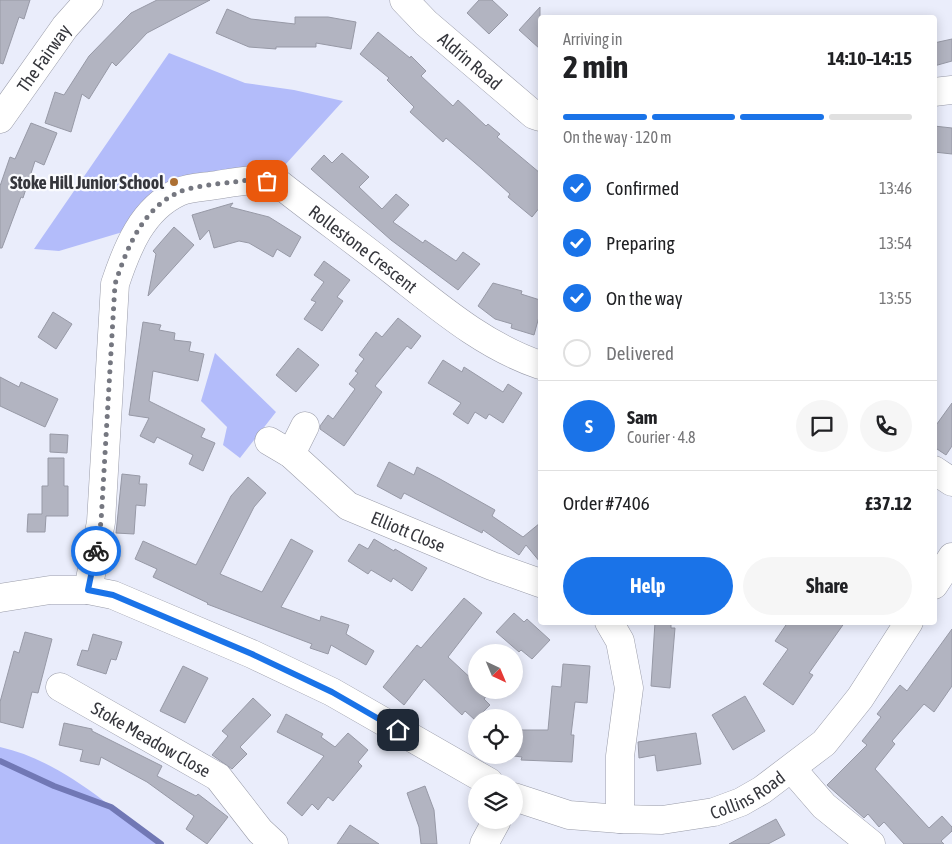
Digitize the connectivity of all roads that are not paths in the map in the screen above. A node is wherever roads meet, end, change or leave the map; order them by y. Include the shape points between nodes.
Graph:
1 (89, 0) edge
2 (404, 0) edge
3 (952, 90) edge
4 (937, 92) edge
5 (538, 116) edge
6 (0, 119) edge
7 (538, 364) edge
8 (305, 426) dead end
9 (937, 472) edge
10 (952, 482) edge
11 (951, 559) edge
12 (937, 580) edge
13 (538, 582) edge
14 (88, 590) junction
15 (0, 598) edge
16 (611, 625) edge
17 (907, 625) edge
18 (60, 688) dead end
19 (792, 769) junction
20 (475, 774) edge
21 (523, 800) edge
22 (620, 819) junction
23 (493, 829) edge
24 (274, 844) edge
25 (484, 844) edge
26 (871, 844) edge

1 - 6 street, The Fairway via 65,26
2 - 5 street, Aldrin Road via 426,23
3 - 4 street
7 - 14 street, Rollestone Crescent via 489,342 454,319 278,183 256,179 180,191 146,218 126,252 115,284 101,522
8 - 13 street, Elliott Close via 280,447 348,506
9 - 10 street
11 - 12 street
14 - 15 street via 50,590
14 - 20 street via 113,595 332,692
16 - 22 street via 620,640 628,688 620,756
17 - 19 street, Collins Road via 843,721 824,743
18 - 24 street, Stoke Meadow Close via 218,777
19 - 22 street, Collins Road via 762,790 714,812 662,820
19 - 26 street via 824,806
21 - 22 street, Collins Road via 569,815
23 - 25 street

